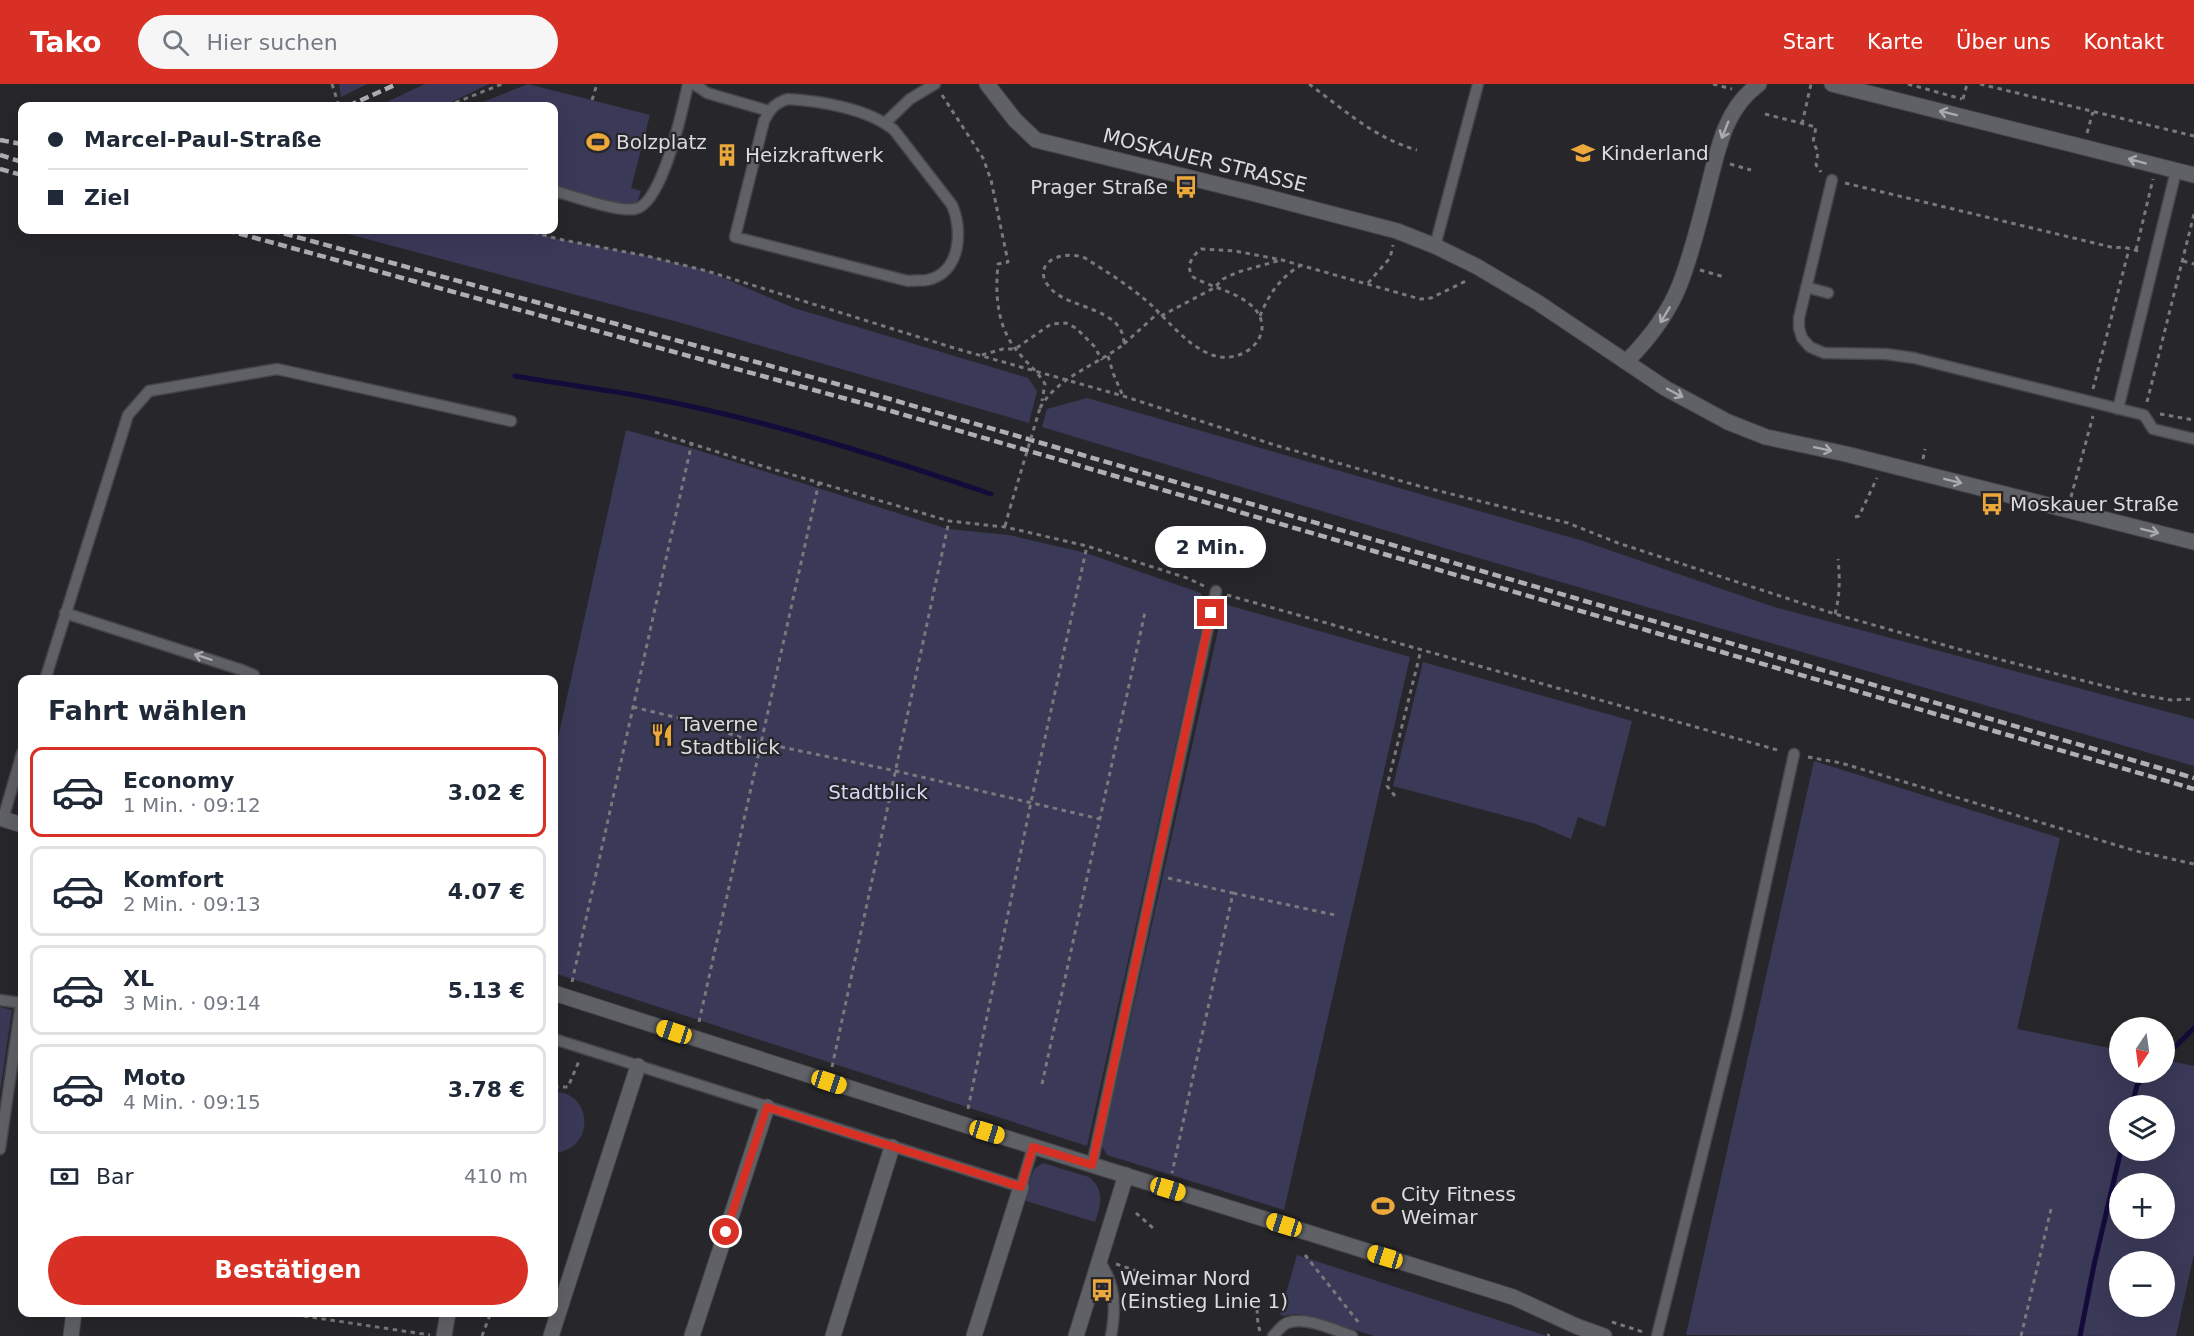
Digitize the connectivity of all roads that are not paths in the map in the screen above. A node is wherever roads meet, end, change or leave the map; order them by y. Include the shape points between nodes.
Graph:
1 (688, 84) edge
2 (694, 84) edge
3 (935, 84) edge
4 (987, 84) edge
5 (1479, 84) edge
6 (1759, 84) edge
7 (1832, 84) edge
8 (1848, 86) edge
9 (769, 111) junction
10 (885, 123) junction
11 (2176, 171) junction
12 (2194, 175) edge
13 (1832, 180) road end
14 (558, 192) edge
15 (1435, 246) junction
16 (1806, 287) junction
17 (1828, 293) dead end
18 (1626, 362) junction
19 (2118, 409) junction
20 (511, 421) dead end
21 (2194, 440) edge
22 (2194, 542) edge
23 (1216, 591) dead end
24 (65, 613) junction
25 (46, 675) edge
26 (251, 675) edge
27 (1794, 754) road end
28 (18, 765) edge
29 (1, 818) edge
30 (18, 824) edge
31 (561, 995) edge
32 (0, 1000) edge
33 (18, 1002) edge
34 (18, 1030) edge
35 (558, 1040) edge
36 (638, 1066) junction
37 (767, 1107) junction
38 (892, 1147) junction
39 (1033, 1147) junction
40 (0, 1149) edge
41 (1092, 1165) junction
42 (1126, 1176) junction
43 (1021, 1187) junction
44 (1099, 1261) junction
45 (558, 1314) edge
46 (73, 1317) edge
47 (447, 1317) edge
48 (557, 1317) edge
49 (1269, 1335) edge
50 (71, 1336) edge
51 (444, 1336) edge
52 (551, 1336) edge
53 (692, 1336) edge
54 (833, 1336) edge
55 (974, 1336) edge
56 (1076, 1336) edge
57 (1111, 1336) edge
58 (1352, 1336) edge
59 (1604, 1336) edge
60 (1657, 1336) edge

1 - 14 lane via 675,140 645,206 620,208
2 - 9 lane via 707,93
3 - 10 lane via 910,99
4 - 15 street, MOSKAUER STRASSE via 1014,120 1036,140 1397,231
5 - 15 lane
6 -> 18 street via 1744,95 1723,132 1686,267 1669,310
7 - 8 street
11 -> 8 street
9 - 10 lane via 778,102 803,100 861,112
9 - 10 lane via 735,237 909,281 928,280 944,272 955,256 958,219 952,205
11 - 12 street
11 - 19 lane
13 - 16 lane
15 - 18 street, MOSKAUER STRASSE via 1537,302
16 - 17 lane
16 - 19 lane via 1798,328 1810,347 1824,353 1914,358
18 -> 22 street, MOSKAUER STRASSE via 1728,422 1766,437
19 - 21 lane via 2144,415 2153,429
20 - 24 lane via 277,369 149,391 128,415
23 - 41 lane
24 - 25 lane
26 -> 24 lane
27 - 60 lane via 1737,1014
28 - 29 lane
29 - 30 street
31 - 39 street
32 - 33 lane
34 - 40 lane
35 - 36 lane
36 - 37 lane
36 - 45 street
37 - 38 lane
37 - 53 street
38 - 43 lane
38 - 54 street
39 - 41 street
39 - 43 lane
41 - 42 street
42 - 44 street
42 - 59 street via 1513,1297
43 - 55 street
44 - 56 street
44 - 57 lane via 1110,1278 1114,1298
46 - 50 street
47 - 51 street
48 - 52 street
49 - 58 lane via 1296,1322

